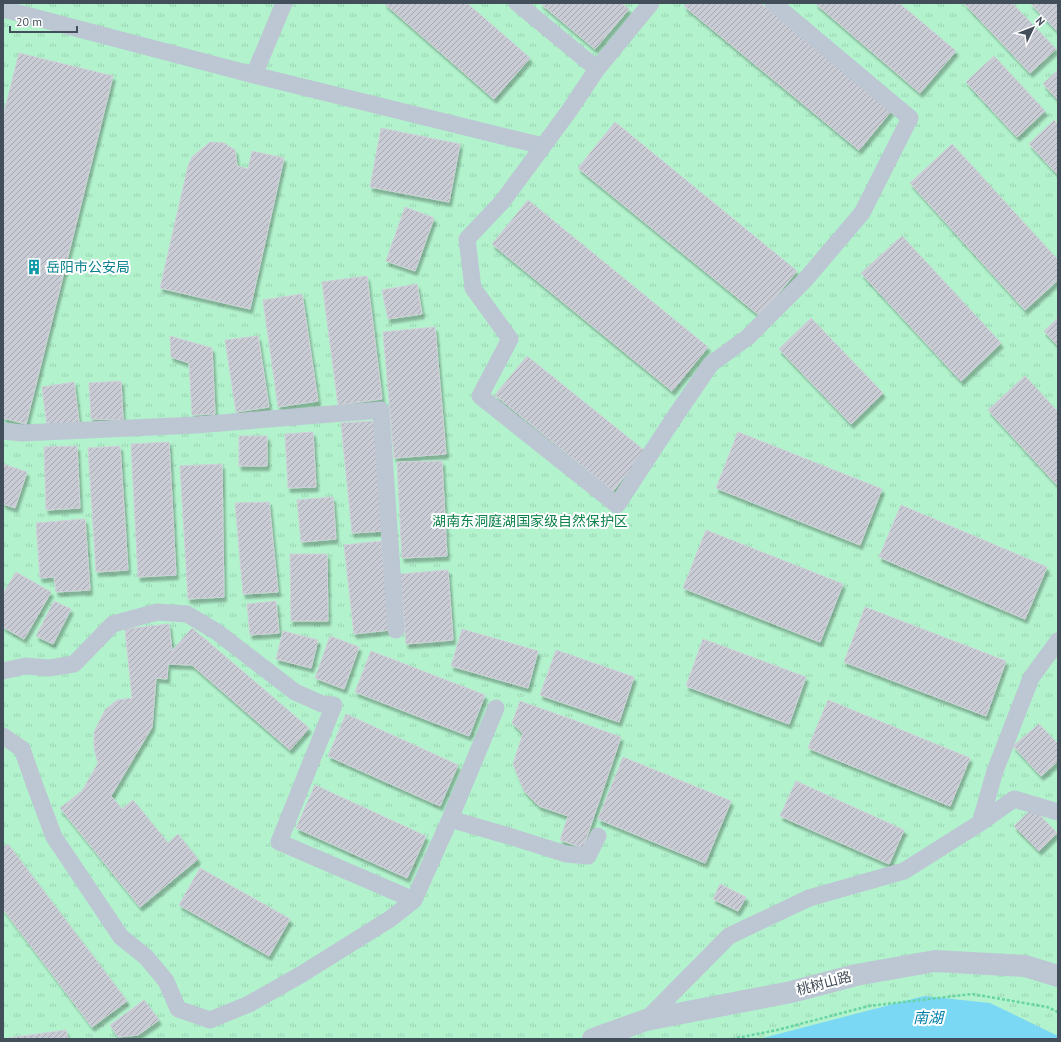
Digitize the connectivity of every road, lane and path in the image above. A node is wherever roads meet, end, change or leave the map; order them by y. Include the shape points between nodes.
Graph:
1 (284, 3) edge
2 (517, 3) edge
3 (650, 3) edge
4 (773, 3) edge
5 (3, 9) edge
6 (597, 69) junction
7 (254, 74) junction
8 (542, 146) junction
9 (3, 431) edge
10 (396, 630) dead end
11 (1058, 641) edge
12 (3, 671) edge
13 (496, 708) dead end
14 (3, 736) edge
15 (1058, 812) edge
16 (450, 818) junction
17 (980, 822) junction
18 (598, 836) dead end
19 (414, 900) junction
20 (1058, 976) edge
21 (1058, 1012) edge
22 (646, 1020) junction
23 (593, 1039) edge
24 (732, 1039) edge

1 - 7 street
2 - 6 street
3 - 6 street
4 - 8 street via 910,118 862,213 805,280 748,337 711,364 617,505 480,396 510,339 474,288 467,239 502,202
5 - 7 street
6 - 8 street
7 - 8 street
9 - 10 street via 22,433 196,425 381,410
11 - 17 street via 1031,678 995,771
12 - 19 street via 24,666 49,668 74,664 112,624 157,612 187,614 217,632 295,692 322,704 334,704 279,842
13 - 16 street
14 - 19 street via 22,750 54,837 121,937 146,957 166,981 178,1009 210,1020 249,1004 390,919
15 - 17 street via 1014,799
16 - 18 street via 566,854 588,856
16 - 19 street
17 - 22 street via 904,871 809,898 729,936
20 - 22 street, 桃树山路 via 1025,966 935,961 856,975 791,992
21 - 24 path via 1047,1007 972,994 870,1006
22 - 23 street, 桃树山路

